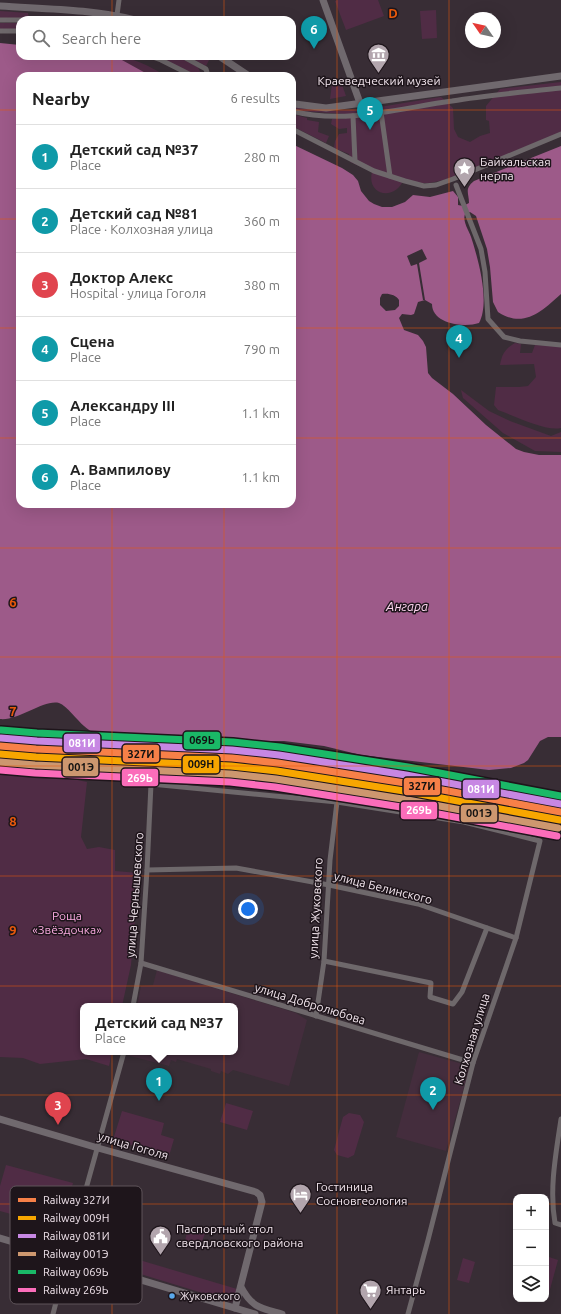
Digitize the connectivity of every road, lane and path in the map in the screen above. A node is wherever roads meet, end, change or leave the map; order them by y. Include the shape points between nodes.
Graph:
1 (119, 0) edge
2 (323, 0) edge
3 (0, 6) edge
4 (117, 15) junction
5 (121, 16) edge
6 (0, 20) edge
7 (16, 20) edge
8 (0, 31) edge
9 (16, 31) edge
10 (161, 60) edge
11 (189, 60) edge
12 (225, 60) edge
13 (185, 72) edge
14 (207, 72) edge
15 (243, 72) edge
16 (561, 76) edge
17 (561, 88) edge
18 (360, 103) junction
19 (296, 104) edge
20 (296, 112) edge
21 (381, 112) junction
22 (352, 116) junction
23 (296, 131) edge
24 (561, 134) edge
25 (355, 161) junction
26 (390, 176) junction
27 (456, 185) dead end
28 (561, 345) edge
29 (337, 802) junction
30 (147, 870) junction
31 (329, 885) junction
32 (487, 928) junction
33 (516, 938) junction
34 (324, 961) junction
35 (141, 963) junction
36 (134, 1003) edge
37 (316, 1016) junction
38 (123, 1055) edge
39 (473, 1063) junction
40 (0, 1118) edge
41 (561, 1119) edge
42 (98, 1148) junction
43 (87, 1186) edge
44 (561, 1225) edge
45 (0, 1238) edge
46 (10, 1241) edge
47 (142, 1280) edge
48 (241, 1288) junction
49 (56, 1304) edge
50 (256, 1306) junction
51 (235, 1308) junction
52 (53, 1314) edge
53 (254, 1314) edge
54 (282, 1314) edge
55 (408, 1314) edge

1 - 4 street
2 - 18 main road
3 - 4 main road
4 - 5 main road
6 - 7 street
8 - 9 street
10 - 13 street
11 - 14 street
12 - 15 main road
16 - 18 main road
17 - 21 street via 453,100
18 - 19 main road via 326,108
20 - 22 street
21 - 22 street
21 - 26 street
22 - 25 street
23 - 25 street
24 - 26 street via 436,185 424,186
25 - 26 street
27 - 28 street via 481,249 488,319 504,337
29 - 30 street, улица Чернышевского via 151,784
29 - 31 street, улица Жуковского
29 - 33 street, Колхозная улица via 464,822 540,841
30 - 31 street, улица Белинского via 236,868
30 - 35 street, улица Чернышевского
31 - 32 street, улица Белинского via 418,904
31 - 34 street, улица Жуковского
32 - 33 street, улица Белинского
32 - 34 street via 462,992 453,1004 430,997 431,983
33 - 39 street, Колхозная улица
34 - 37 street, улица Жуковского
35 - 36 street, улица Чернышевского
35 - 37 street, улица Добролюбова
37 - 39 street, улица Добролюбова
38 - 42 street
39 - 55 street, Колхозная улица
40 - 42 main road, улица Гоголя
41 - 44 street via 553,1195 555,1223
42 - 43 street
42 - 48 main road, улица Гоголя via 260,1195 262,1202
45 - 46 main road
47 - 51 main road
48 - 50 main road
48 - 51 main road
49 - 52 street
50 - 53 main road
50 - 54 main road
51 - 53 main road

